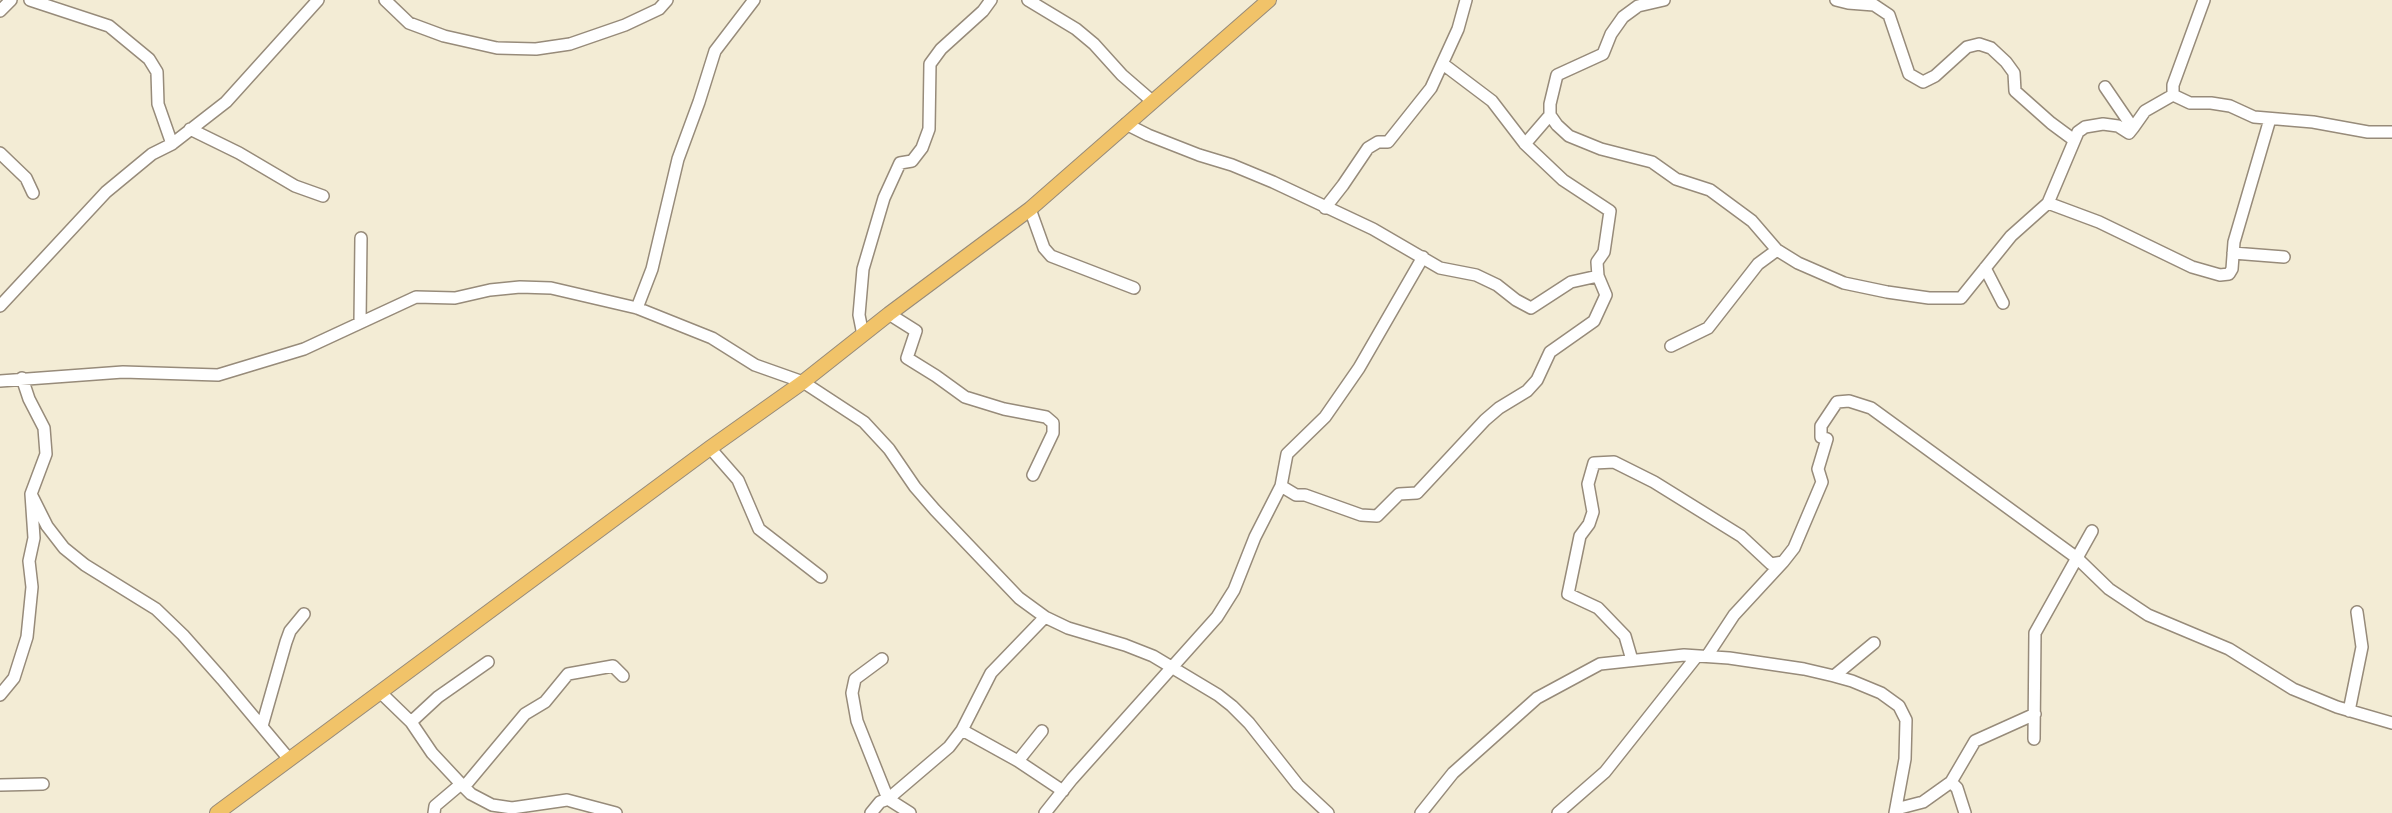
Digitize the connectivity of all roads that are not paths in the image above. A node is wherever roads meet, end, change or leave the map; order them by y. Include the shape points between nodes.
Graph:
1 (11, 0) edge
2 (30, 0) edge
3 (318, 0) edge
4 (385, 0) edge
5 (667, 0) edge
6 (754, 0) edge
7 (991, 0) edge
8 (1028, 0) edge
9 (1269, 0) edge
10 (1466, 0) edge
11 (1664, 0) edge
12 (1836, 0) edge
13 (2204, 0) edge
14 (0, 11) edge
15 (1443, 64) junction
16 (2105, 87) dead end
17 (2173, 95) junction
18 (1152, 101) junction
19 (1550, 114) junction
20 (2270, 119) junction
21 (1126, 124) junction
22 (2133, 128) junction
23 (190, 129) junction
24 (2392, 132) edge
25 (2074, 140) junction
26 (172, 144) junction
27 (1525, 144) junction
28 (0, 153) edge
29 (33, 193) dead end
30 (323, 196) dead end
31 (2048, 203) junction
32 (1325, 208) junction
33 (1030, 210) junction
34 (362, 238) dead end
35 (1777, 250) junction
36 (2233, 253) junction
37 (1423, 257) junction
38 (2284, 258) dead end
39 (1985, 268) junction
40 (1598, 276) junction
41 (1134, 288) dead end
42 (2003, 303) dead end
43 (0, 306) edge
44 (638, 308) junction
45 (889, 314) junction
46 (360, 322) junction
47 (863, 335) junction
48 (1672, 346) dead end
49 (22, 378) junction
50 (0, 381) edge
51 (803, 382) junction
52 (710, 448) junction
53 (1033, 475) dead end
54 (1281, 486) junction
55 (31, 494) junction
56 (2092, 531) dead end
57 (2077, 558) junction
58 (1783, 562) junction
59 (821, 577) dead end
60 (2357, 612) dead end
61 (304, 614) dead end
62 (1045, 616) junction
63 (1874, 643) dead end
64 (1702, 656) junction
65 (882, 659) dead end
66 (1632, 660) junction
67 (488, 662) dead end
68 (1171, 668) junction
69 (623, 676) dead end
70 (1834, 676) junction
71 (380, 692) junction
72 (0, 695) edge
73 (2349, 711) junction
74 (2035, 714) junction
75 (411, 722) junction
76 (2392, 723) edge
77 (262, 726) junction
78 (962, 730) junction
79 (1042, 731) dead end
80 (2034, 739) dead end
81 (289, 759) junction
82 (1018, 762) junction
83 (1951, 782) junction
84 (43, 784) dead end
85 (0, 785) edge
86 (463, 786) junction
87 (1063, 790) junction
88 (888, 799) junction
89 (584, 808) edge
90 (1896, 811) edge
91 (220, 812) edge
92 (434, 813) edge
93 (616, 813) edge
94 (871, 813) edge
95 (910, 813) edge
96 (1045, 813) edge
97 (1328, 813) edge
98 (1421, 813) edge
99 (1558, 813) edge
100 (1965, 813) edge

1 - 14 street
2 - 26 street via 109,26 150,60 157,72 158,104
3 - 23 street via 226,102
4 - 5 street via 409,23 444,36 497,48 536,50 570,44 625,25 659,9
6 - 44 street via 715,52 678,159 652,269
7 - 47 street via 930,64 929,129 922,148 912,161 900,163 884,198 864,269 859,315
8 - 18 street via 1076,29
9 - 18 main road
10 - 15 street
11 - 19 street via 1638,6 1611,34 1603,54 1557,74
12 - 25 street via 1874,4 1889,15 1910,74 1924,82 1967,47 1979,44 1991,48 2014,73 2015,91
13 - 17 street via 2173,85
15 - 27 street via 1492,101
15 - 32 street via 1431,88 1388,142 1378,142 1368,148 1344,186
16 - 22 street
17 - 20 street via 2190,103 2230,106 2254,117
17 - 22 street via 2146,112
18 - 21 main road
19 - 27 street
19 - 35 street via 1569,136 1601,149 1652,162 1676,179 1710,190 1752,221
20 - 24 street via 2313,122 2368,132
20 - 36 street
21 - 32 street via 1232,165
21 - 33 main road
22 - 25 street via 2129,133 2118,126 2095,125 2078,132
23 - 26 street
23 - 30 street via 239,153 294,186
25 - 31 street
26 - 43 street via 152,154 55,239
27 - 40 street via 1563,180 1610,211 1604,252 1597,262
28 - 29 street via 26,178
31 - 36 street via 2099,222 2179,262 2208,272 2229,274
31 - 39 street via 2011,236
32 - 37 street via 1373,229
33 - 41 street via 1044,248 1051,256
33 - 45 main road
34 - 46 street
35 - 39 street via 1798,263 1844,282 1929,298 1961,298
35 - 48 street via 1758,264 1708,328
36 - 38 street
37 - 40 street via 1440,268 1476,275 1531,308 1571,282
37 - 54 street via 1390,317 1325,417 1287,454
39 - 42 street
40 - 54 street via 1606,295 1594,321 1550,352 1537,380 1527,391 1485,420 1417,493 1399,494 1377,516 1361,515 1305,495 1296,495
44 - 46 street via 551,288 520,286 456,298 416,297
44 - 51 street via 712,338 755,365
45 - 47 main road
45 - 53 street via 916,331 907,358 965,397 1046,417 1053,423 1053,434
46 - 49 street via 304,349 218,376 123,372
47 - 51 main road
49 - 50 street
49 - 55 street via 44,428 46,454
51 - 52 main road
51 - 62 street via 864,422 889,449 934,510 1019,598
52 - 59 street via 738,480 759,529
52 - 71 main road
54 - 68 street via 1255,537 1234,590 1217,617
55 - 72 street via 34,538 27,636 14,678
55 - 77 street via 47,526 64,548 85,565 156,609 184,635
56 - 57 street
57 - 58 street via 1871,408 1849,401 1837,402 1821,426 1821,437 1827,439 1818,469 1822,482 1794,548
57 - 73 street via 2109,589 2148,615 2229,649 2292,689
57 - 74 street via 2035,633
58 - 64 street via 1734,615
58 - 66 street via 1771,564 1741,536 1654,482 1614,462 1594,463 1588,484 1593,512 1580,536 1568,594 1598,608 1625,636
60 - 73 street via 2362,647
61 - 77 street via 290,631
62 - 68 street via 1068,628 1134,648
62 - 78 street via 991,673
63 - 70 street
64 - 66 street
64 - 70 street
64 - 99 street via 1605,772
65 - 88 street via 855,679 852,693 857,721
66 - 98 street via 1600,664 1538,698 1453,773
67 - 75 street via 438,697
68 - 87 street
68 - 97 street via 1232,706 1298,785
69 - 86 street via 613,666 568,674 545,702 525,714
70 - 90 street via 1881,693 1899,706 1906,720
71 - 75 street
71 - 81 main road
73 - 76 street
74 - 80 street
74 - 83 street via 1975,741
75 - 86 street via 432,753
77 - 81 street
78 - 82 street
78 - 88 street via 949,747
79 - 82 street
81 - 91 main road
82 - 87 street
83 - 90 street via 1923,802
83 - 100 street via 1957,788
84 - 85 street
86 - 89 street via 492,805 512,808 567,800
86 - 92 street via 435,806
87 - 96 street
88 - 94 street via 880,802
88 - 95 street
89 - 93 street

